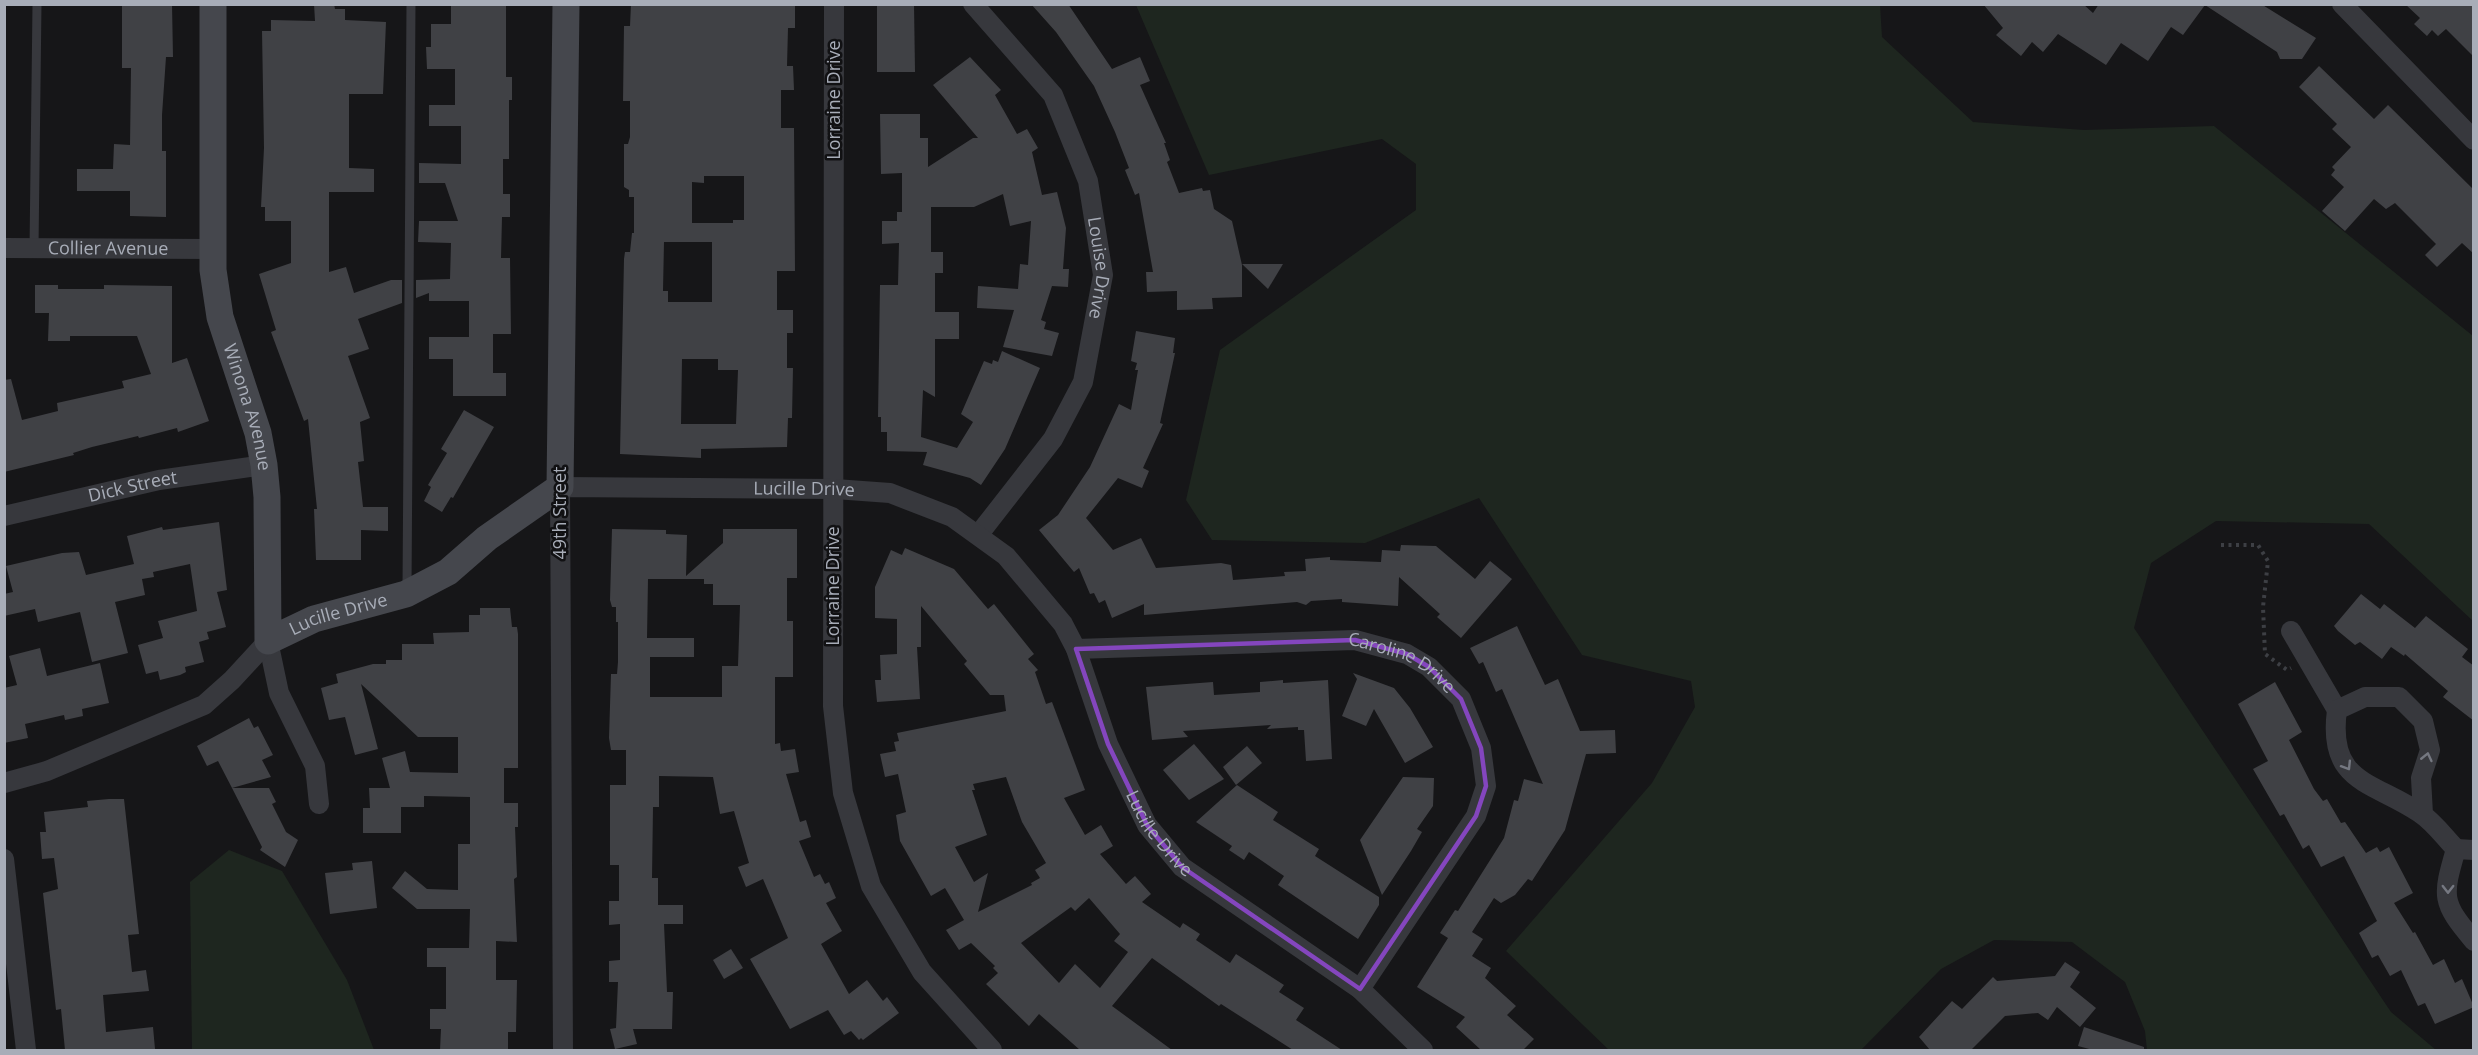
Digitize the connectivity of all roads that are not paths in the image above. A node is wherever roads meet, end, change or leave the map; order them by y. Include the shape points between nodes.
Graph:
1 (37, 4) edge
2 (213, 4) edge
3 (411, 4) edge
4 (566, 4) edge
5 (834, 4) edge
6 (973, 4) edge
7 (2342, 4) edge
8 (2474, 140) edge
9 (4, 248) edge
10 (34, 248) junction
11 (211, 249) junction
12 (264, 465) junction
13 (560, 487) junction
14 (835, 489) junction
15 (4, 516) edge
16 (979, 534) junction
17 (406, 594) junction
18 (2291, 631) dead end
19 (268, 641) junction
20 (1076, 649) junction
21 (2337, 710) junction
22 (4, 783) edge
23 (319, 804) dead end
24 (2423, 814) junction
25 (2465, 850) edge
26 (4, 859) edge
27 (2474, 941) edge
28 (1360, 989) junction
29 (26, 1050) edge
30 (563, 1050) edge
31 (992, 1050) edge
32 (1423, 1050) edge

1 - 10 lane
2 - 11 street, Winona Avenue
3 - 17 lane
4 - 13 street, 49th Street
5 - 14 street, Lorraine Drive
6 - 16 street, Louise Drive via 1053,95 1088,182 1103,275 1083,382 1053,439
7 - 8 street
9 - 10 street, Collier Avenue
10 - 11 street, Collier Avenue
11 - 12 street, Winona Avenue via 220,317 258,433
12 - 15 street, Dick Street via 159,480
12 - 19 street, Winona Avenue
13 - 14 street, Lucille Drive
13 - 17 street, Lucille Drive via 487,538 448,572
13 - 30 street, 49th Street
14 - 16 street, Lucille Drive via 890,493 952,516
14 - 31 street, Lorraine Drive via 833,706 843,793 871,886 922,972
16 - 20 street, Lucille Drive via 1006,556 1064,624
17 - 19 street, Lucille Drive via 314,619
18 - 21 street
19 - 22 street, Lucille Drive via 204,705 47,771
19 - 23 street, Winona Avenue via 279,693 315,766
20 - 28 street, Lucille Drive via 1108,744 1148,825 1167,850 1182,867
20 - 28 street, Caroline Drive via 1355,640 1407,654 1429,667 1461,699 1481,748 1486,786 1476,816
21 -> 24 street via 2334,728 2339,753 2351,774
24 -> 21 street via 2421,777 2430,750 2423,722 2399,697 2365,697
24 - 25 street
25 -> 27 street via 2446,885 2449,911
26 - 29 street
28 - 32 street, Lucille Drive

